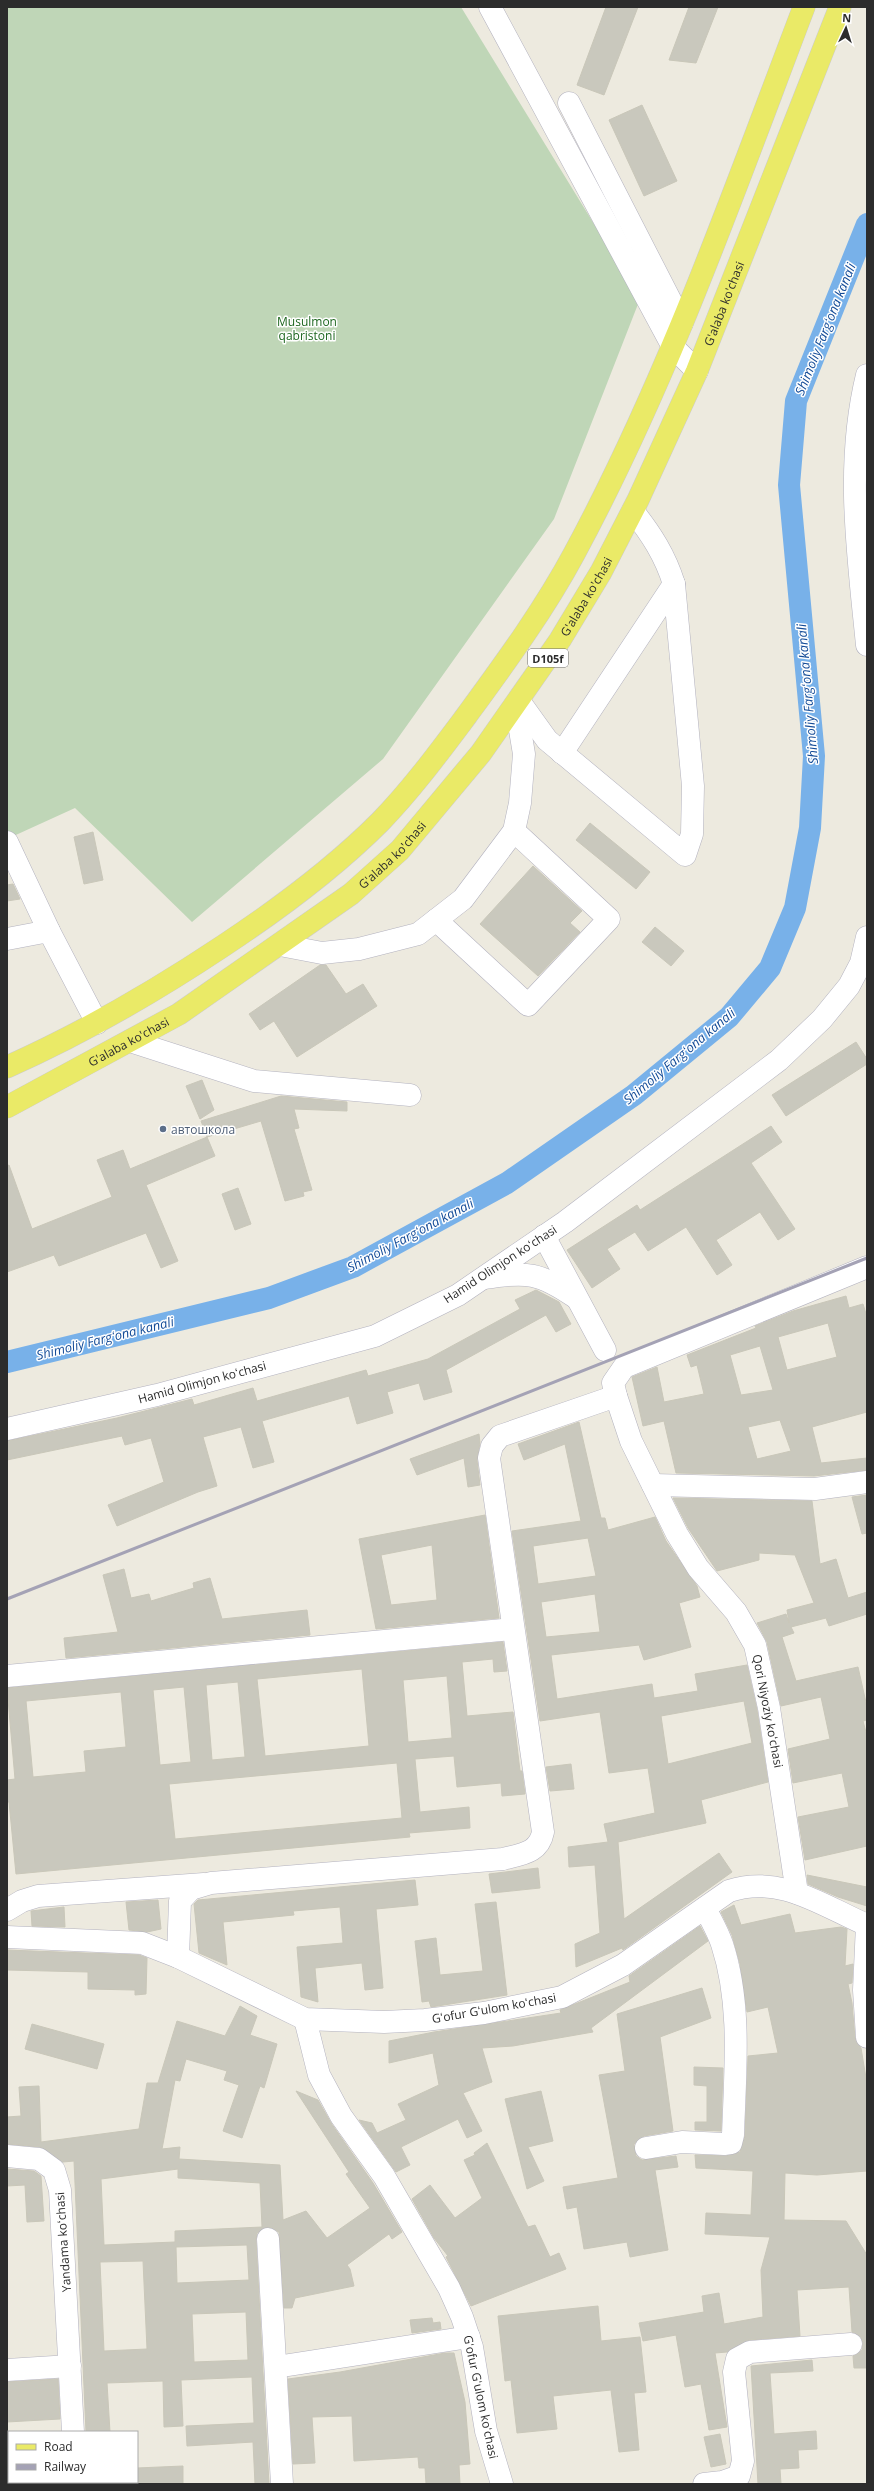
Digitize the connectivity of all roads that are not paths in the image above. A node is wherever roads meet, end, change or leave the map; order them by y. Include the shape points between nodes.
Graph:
1 (490, 7) edge
2 (804, 7) edge
3 (840, 7) edge
4 (569, 103) dead end
5 (682, 323) junction
6 (673, 346) junction
7 (697, 371) junction
8 (867, 375) edge
9 (633, 511) junction
10 (674, 584) junction
11 (867, 645) edge
12 (518, 704) junction
13 (562, 753) junction
14 (514, 831) junction
15 (7, 842) edge
16 (436, 920) junction
17 (49, 931) junction
18 (7, 939) edge
19 (866, 944) edge
20 (280, 945) junction
21 (97, 1023) junction
22 (130, 1041) junction
23 (7, 1068) edge
24 (410, 1096) dead end
25 (7, 1107) edge
26 (544, 1236) junction
27 (867, 1267) edge
28 (482, 1278) junction
29 (577, 1299) junction
30 (605, 1350) dead end
31 (616, 1396) junction
32 (7, 1429) edge
33 (867, 1482) edge
34 (653, 1485) junction
35 (512, 1629) junction
36 (7, 1676) edge
37 (211, 1883) junction
38 (797, 1893) junction
39 (705, 1908) junction
40 (7, 1910) edge
41 (867, 1925) edge
42 (7, 1938) edge
43 (178, 1957) junction
44 (305, 2019) junction
45 (867, 2037) edge
46 (646, 2148) dead end
47 (7, 2156) edge
48 (268, 2239) dead end
49 (469, 2337) junction
50 (851, 2344) dead end
51 (70, 2366) junction
52 (276, 2367) junction
53 (7, 2370) edge
54 (73, 2431) edge
55 (282, 2484) edge
56 (502, 2484) edge
57 (704, 2484) edge

1 - 6 street
2 - 5 main road, D105f
3 - 7 main road, G'alaba ko'chasi / D105f
4 - 5 street
5 - 6 main road, D105f
6 - 7 street
6 - 21 main road, D105f via 619,467 573,556 492,682 423,771 381,820 336,864 256,924 170,981
7 - 9 main road, G'alaba ko'chasi / D105f
8 - 11 street via 854,448 854,504
9 - 10 street via 652,535 667,562
9 - 12 main road, G'alaba ko'chasi / D105f via 601,572
10 - 13 street
10 - 13 street via 693,786 692,834 685,855
12 - 13 street via 547,740
12 - 14 street via 524,754 520,803
12 - 20 main road, G'alaba ko'chasi / D105f via 449,794 400,850 351,894
14 - 16 street via 463,899
14 - 16 street via 609,919 528,1005
15 - 17 street
16 - 20 street via 418,934 359,949 322,953
17 - 18 street
17 - 21 street
19 - 26 street, Hamid Olimjon koʻchasi via 861,963 849,986 822,1019 779,1060
20 - 22 main road, G'alaba ko'chasi / D105f via 179,1014
21 - 23 main road, D105f
22 - 24 street via 254,1081
22 - 25 main road, G'alaba ko'chasi / D105f
26 - 28 street, Hamid Olimjon koʻchasi
26 - 29 street
27 - 31 street via 624,1367 613,1383
28 - 29 street via 508,1274 529,1275 550,1280
28 - 32 street, Hamid Olimjon koʻchasi via 458,1295 375,1336 157,1395
29 - 30 street
31 - 34 street, Qori Niyoziy koʻchasi via 631,1441
31 - 35 street via 500,1436 492,1446 489,1458
33 - 34 street via 815,1489
34 - 38 street, Qori Niyoziy koʻchasi via 677,1534 698,1568 736,1612 755,1645 769,1708
35 - 36 street
35 - 37 street via 543,1832 537,1847 528,1853 503,1859
37 - 40 street via 38,1896 22,1901
37 - 43 street via 191,1889 180,1901
38 - 39 street, Gʻofur Gʻulom koʻchasi via 765,1885 747,1885 729,1891
38 - 41 street, Gʻofur Gʻulom koʻchasi
39 - 44 street, Gʻofur Gʻulom koʻchasi via 623,1965 562,1997 484,2013 425,2020 384,2022
39 - 46 street via 722,1944 734,2001 735,2058 731,2143 682,2142
41 - 45 street via 864,1990
42 - 43 street via 142,1943
43 - 44 street
44 - 49 street, Gʻofur Gʻulom koʻchasi via 319,2075 341,2116 384,2176 449,2288
47 - 51 street, Yandama koʻchasi via 39,2159 54,2170 60,2190
48 - 52 street
49 - 52 street
49 - 56 street, Gʻofur Gʻulom koʻchasi via 486,2431
50 - 57 street via 750,2352 737,2359 734,2372 743,2461 739,2476 722,2482
51 - 53 street
51 - 54 street, Yandama koʻchasi
52 - 55 street

